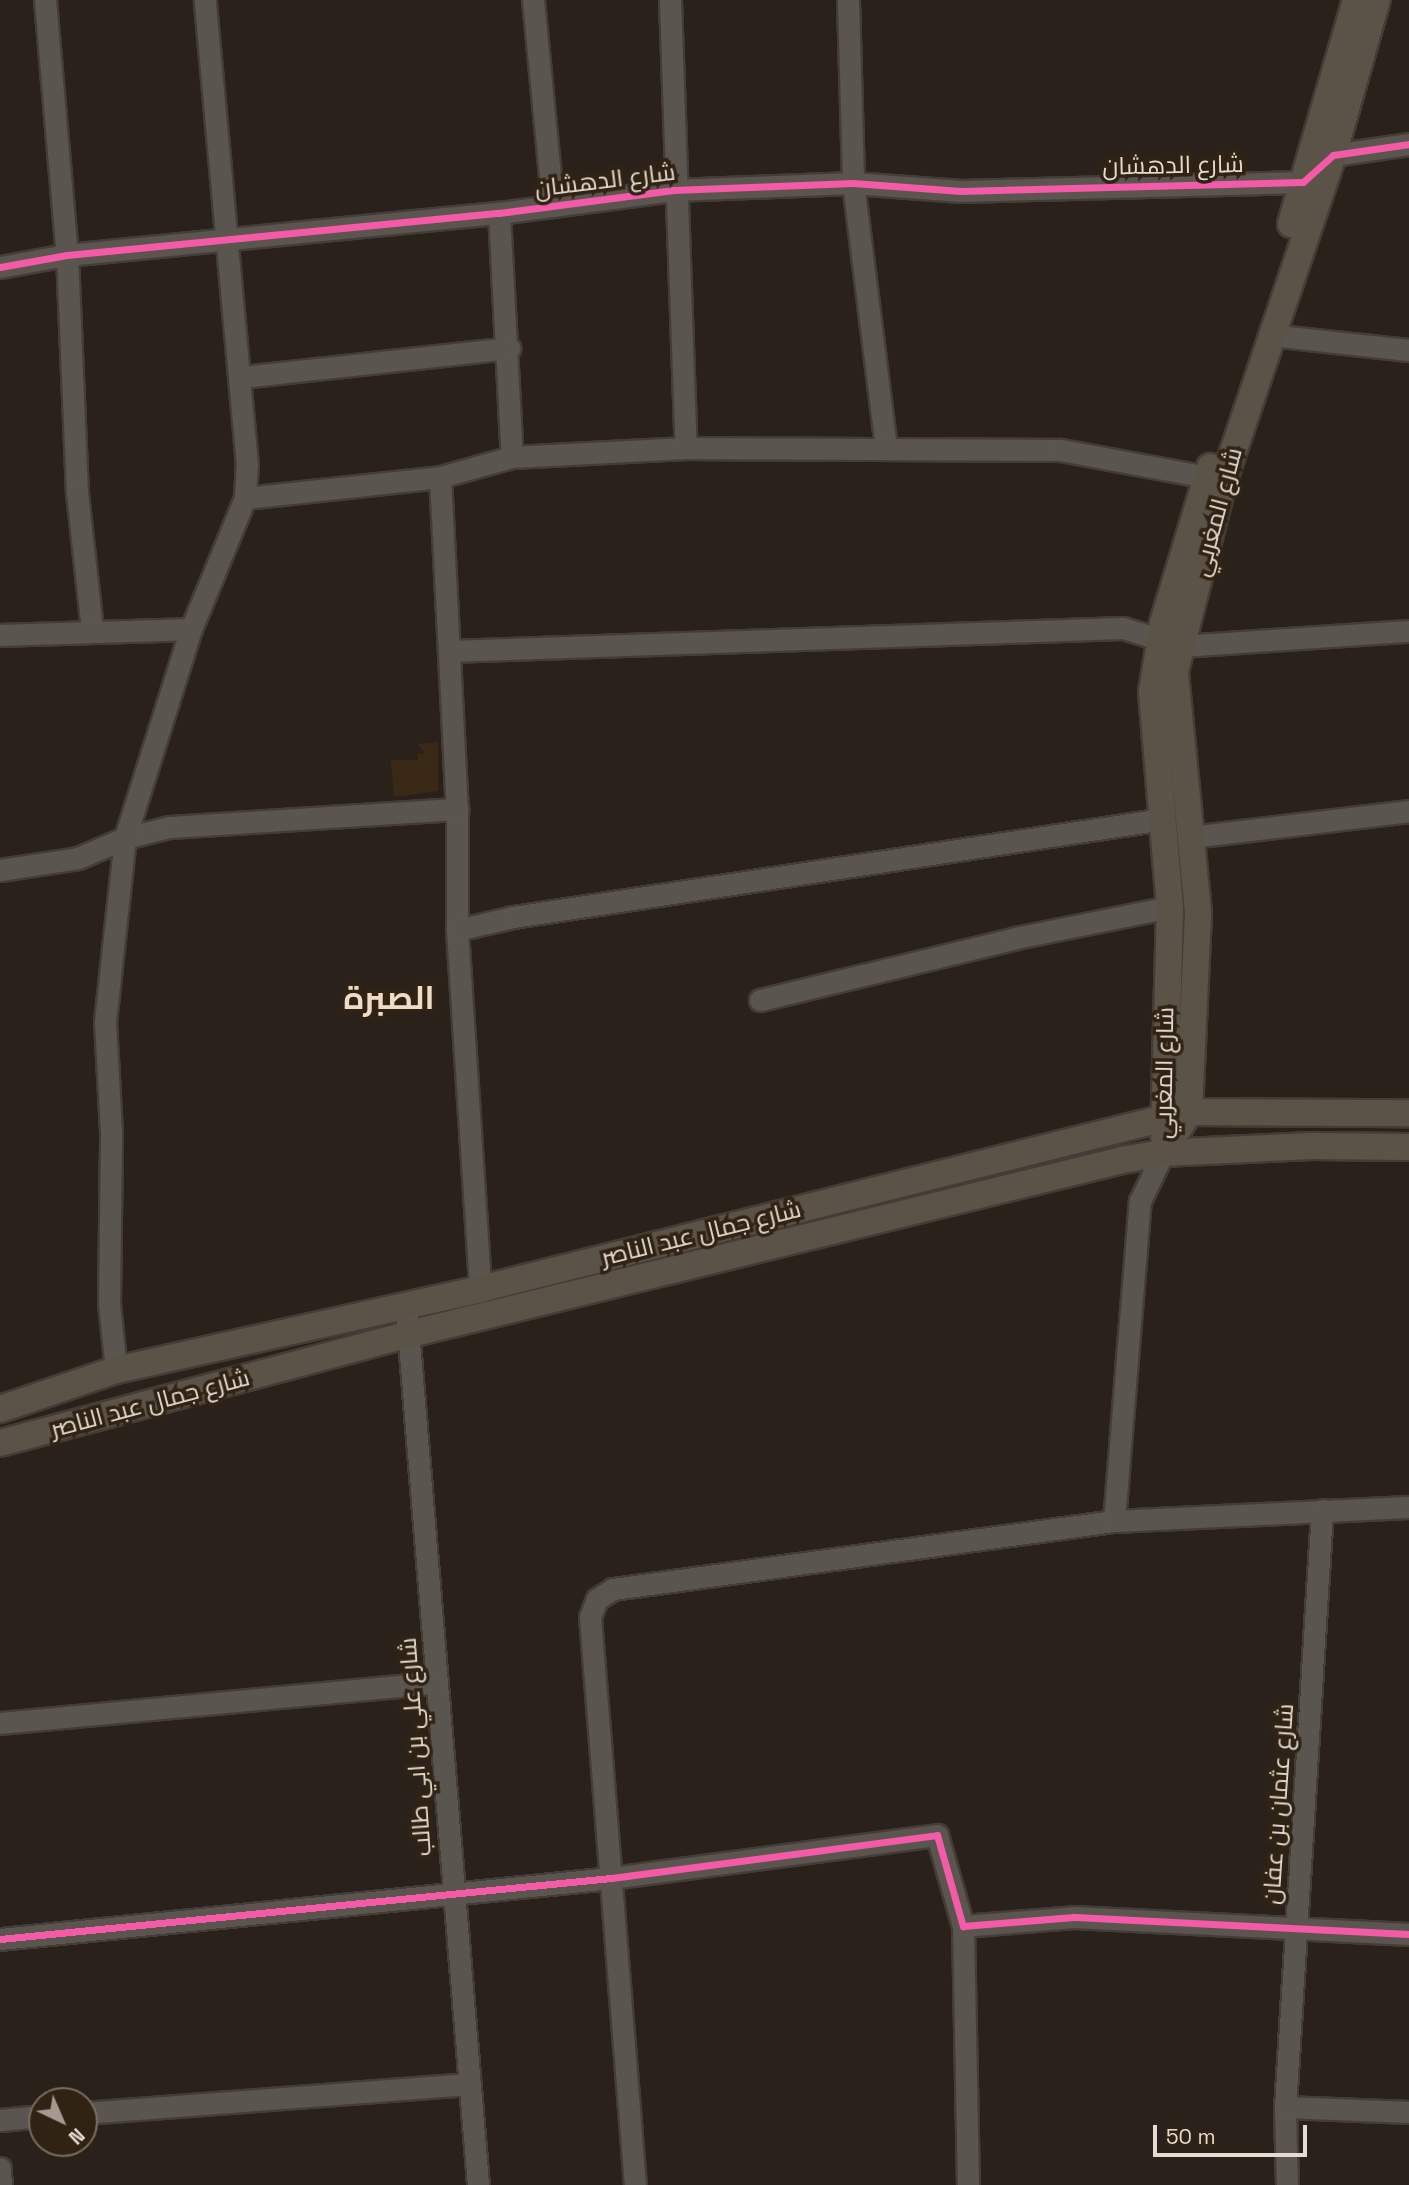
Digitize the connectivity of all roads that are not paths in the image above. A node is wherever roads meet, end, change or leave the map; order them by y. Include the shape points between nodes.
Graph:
1 (45, 0) edge
2 (205, 0) edge
3 (533, 0) edge
4 (670, 0) edge
5 (848, 0) edge
6 (1356, 0) edge
7 (1377, 0) edge
8 (1409, 144) edge
9 (1334, 155) junction
10 (1303, 181) junction
11 (853, 183) junction
12 (673, 190) junction
13 (553, 206) junction
14 (499, 213) junction
15 (230, 241) junction
16 (67, 255) junction
17 (0, 267) edge
18 (1270, 335) junction
19 (509, 348) junction
20 (1409, 350) edge
21 (242, 377) junction
22 (686, 448) junction
23 (886, 449) junction
24 (512, 457) junction
25 (440, 477) junction
26 (1207, 477) junction
27 (245, 498) junction
28 (92, 629) junction
29 (191, 629) junction
30 (1409, 631) edge
31 (0, 635) edge
32 (1171, 643) junction
33 (449, 651) junction
34 (457, 808) junction
35 (1409, 811) edge
36 (1163, 819) junction
37 (124, 838) junction
38 (1191, 838) junction
39 (0, 870) edge
40 (1170, 907) junction
41 (457, 930) junction
42 (760, 1000) dead end
43 (1409, 1113) edge
44 (1177, 1116) junction
45 (1409, 1147) edge
46 (1163, 1153) junction
47 (480, 1289) junction
48 (406, 1305) junction
49 (410, 1334) junction
50 (116, 1370) junction
51 (0, 1409) edge
52 (0, 1443) edge
53 (1409, 1507) edge
54 (1322, 1510) junction
55 (1114, 1521) junction
56 (434, 1683) junction
57 (0, 1723) edge
58 (611, 1878) junction
59 (452, 1890) junction
60 (963, 1926) junction
61 (1296, 1930) junction
62 (1409, 1934) edge
63 (0, 1939) edge
64 (469, 2084) junction
65 (1285, 2107) junction
66 (98, 2112) edge
67 (1409, 2112) edge
68 (28, 2117) edge
69 (0, 2119) edge
70 (0, 2168) edge
71 (1, 2185) edge
72 (478, 2185) edge
73 (635, 2185) edge
74 (968, 2185) edge
75 (1287, 2185) edge

1 - 16 street
2 - 15 street
3 - 13 street
4 - 12 street
5 - 11 street
6 - 10 main road, شارع المغربي
7 - 9 main road, شارع المغربي
8 - 9 street
9 - 10 street
9 - 18 main road, شارع المغربي
10 - 11 street, شارع الدهشان via 961,191
10 - 26 main road, شارع المغربي
11 - 12 street, شارع الدهشان
11 - 23 street
12 - 13 street, شارع الدهشان
12 - 22 street
13 - 14 street, شارع الدهشان
14 - 15 street, شارع الدهشان
14 - 19 street
15 - 16 street, شارع الدهشان
15 - 21 street
16 - 17 street, شارع الدهشان
16 - 28 street via 78,493
18 - 20 street
18 - 32 main road, شارع المغربي
19 - 21 street
19 - 24 street
21 - 27 street
22 - 23 street
22 - 24 street
23 - 26 street via 1061,450
24 - 25 street
25 - 27 street
25 - 33 street
26 - 32 main road, شارع المغربي
27 - 29 street
28 - 29 street
28 - 31 street
29 - 37 street
30 - 32 street
32 - 33 street via 1123,628
32 - 36 main road, شارع المغربي via 1152,692
32 - 38 main road, شارع المغربي
33 - 34 street
34 - 37 street via 226,821
34 - 41 street
35 - 38 street
36 - 40 main road, شارع المغربي
36 - 41 street via 513,917
37 - 39 street via 78,858
37 - 50 street via 105,1023 111,1132 109,1303
38 - 44 main road, شارع المغربي via 1198,912
40 - 42 street via 1003,941
40 - 44 main road, شارع المغربي
41 - 47 street
43 - 44 main road, شارع جمال عبد الناصر
44 - 46 main road, شارع المغربي
44 - 47 main road, شارع جمال عبد الناصر
45 - 46 main road, شارع جمال عبد الناصر
46 - 49 main road, شارع جمال عبد الناصر
46 - 55 street via 1140,1201
47 - 48 main road, شارع جمال عبد الناصر
48 - 49 street, شارع علي بن ابي طالب
48 - 50 main road, شارع جمال عبد الناصر
49 - 52 main road, شارع جمال عبد الناصر
49 - 56 street, شارع علي بن ابي طالب
50 - 51 main road, شارع جمال عبد الناصر
53 - 54 street
54 - 55 street
54 - 61 street, شارع عثمان بن عفان
55 - 58 street via 604,1593 590,1617
56 - 57 street
56 - 59 street, شارع علي بن ابي طالب
58 - 59 street
58 - 60 street via 937,1835
58 - 73 street
59 - 63 street
59 - 64 street, شارع علي بن ابي طالب
60 - 61 street via 1074,1917
60 - 74 street
61 - 62 street
61 - 65 street, شارع عثمان بن عفان
64 - 66 street
64 - 72 street, شارع علي بن ابي طالب
65 - 67 street
65 - 75 street, شارع عثمان بن عفان
68 - 69 street
70 - 71 street

